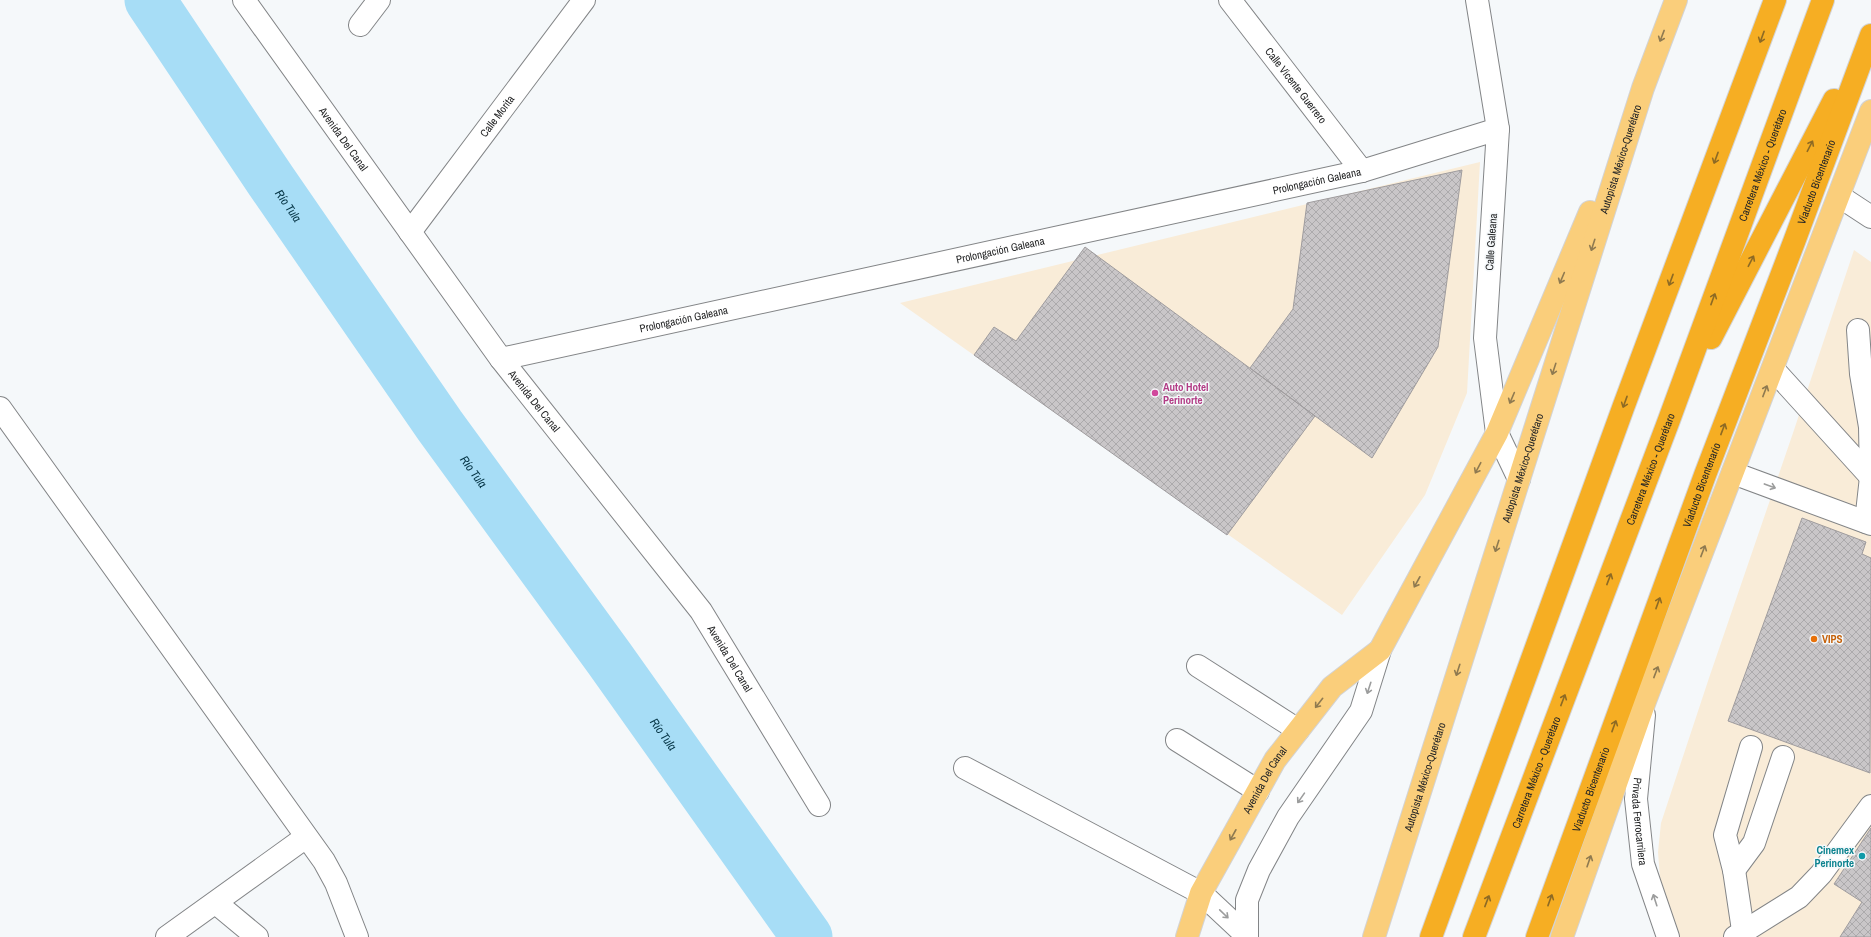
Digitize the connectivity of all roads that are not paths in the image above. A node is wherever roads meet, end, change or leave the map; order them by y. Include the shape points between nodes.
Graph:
1 (244, 0) edge
2 (379, 0) edge
3 (584, 0) edge
4 (1230, 0) edge
5 (1477, 0) edge
6 (1676, 0) edge
7 (1775, 0) edge
8 (1823, 0) edge
9 (360, 25) dead end
10 (1871, 28) edge
11 (1871, 35) edge
12 (1643, 88) junction
13 (1871, 111) edge
14 (1498, 129) junction
15 (1362, 170) junction
16 (1839, 196) junction
17 (1871, 217) edge
18 (410, 232) junction
19 (1858, 330) dead end
20 (501, 359) junction
21 (1773, 369) junction
22 (0, 408) edge
23 (1669, 420) junction
24 (1497, 433) junction
25 (1733, 473) junction
26 (1871, 477) edge
27 (1519, 479) junction
28 (1869, 523) edge
29 (1380, 650) junction
30 (1198, 666) dead end
31 (1645, 701) junction
32 (1298, 730) junction
33 (1177, 740) dead end
34 (1751, 747) dead end
35 (1783, 757) dead end
36 (965, 768) dead end
37 (1258, 791) junction
38 (819, 805) dead end
39 (1871, 806) edge
40 (306, 837) junction
41 (1734, 870) junction
42 (1201, 892) junction
43 (216, 902) junction
44 (1740, 936) edge
45 (167, 937) edge
46 (257, 937) edge
47 (357, 937) edge
48 (1187, 937) edge
49 (1247, 937) edge
50 (1374, 937) edge
51 (1432, 937) edge
52 (1474, 937) edge
53 (1537, 937) edge
54 (1562, 937) edge
55 (1668, 937) edge

1 - 18 street, Avenida Del Canal
2 - 9 street
3 - 18 street, Calle Morita
4 - 15 street, Calle Vicente Guerrero
5 - 14 street, Calle Galeana
6 -> 12 main road, Autopista México-Querétaro
7 -> 51 highway via 1623,408
23 -> 8 highway, Carretera México - Querétaro
23 -> 10 highway
53 -> 11 highway, Viaducto Bicentenario via 1705,475
12 -> 24 main road
12 -> 27 main road, Autopista México-Querétaro
13 - 16 main road
14 - 15 street, Prolongación Galeana
14 - 24 street, Calle Galeana via 1485,338
15 - 20 street, Prolongación Galeana
16 - 17 street
16 - 21 main road
18 - 20 street, Avenida Del Canal
19 - 26 street via 1861,374 1870,427
20 - 38 street, Avenida Del Canal via 701,611
25 -> 21 main road
21 - 26 street
22 - 40 street
52 -> 23 highway, Carretera México - Querétaro
24 - 27 street, Calle Galeana
24 -> 29 main road
25 -> 28 street
31 -> 25 main road
26 - 28 street
27 -> 50 main road, Autopista México-Querétaro
29 -> 32 main road, Avenida Del Canal via 1332,687
29 -> 49 street via 1361,711 1288,817 1259,870 1247,900
30 - 32 street
54 -> 31 main road
55 -> 31 street, Privada Ferrocarrilera via 1643,864 1637,806
32 - 37 main road, Avenida Del Canal via 1275,760
33 - 37 street
34 - 41 street via 1725,835
35 - 41 street via 1754,843
36 - 42 street
37 -> 42 main road, Avenida Del Canal
39 - 44 street via 1821,874 1799,896
40 - 43 street
40 - 47 street via 336,883
41 - 44 street
42 - 48 main road, Avenida Del Canal
42 -> 49 street
43 - 45 street
43 - 46 street

